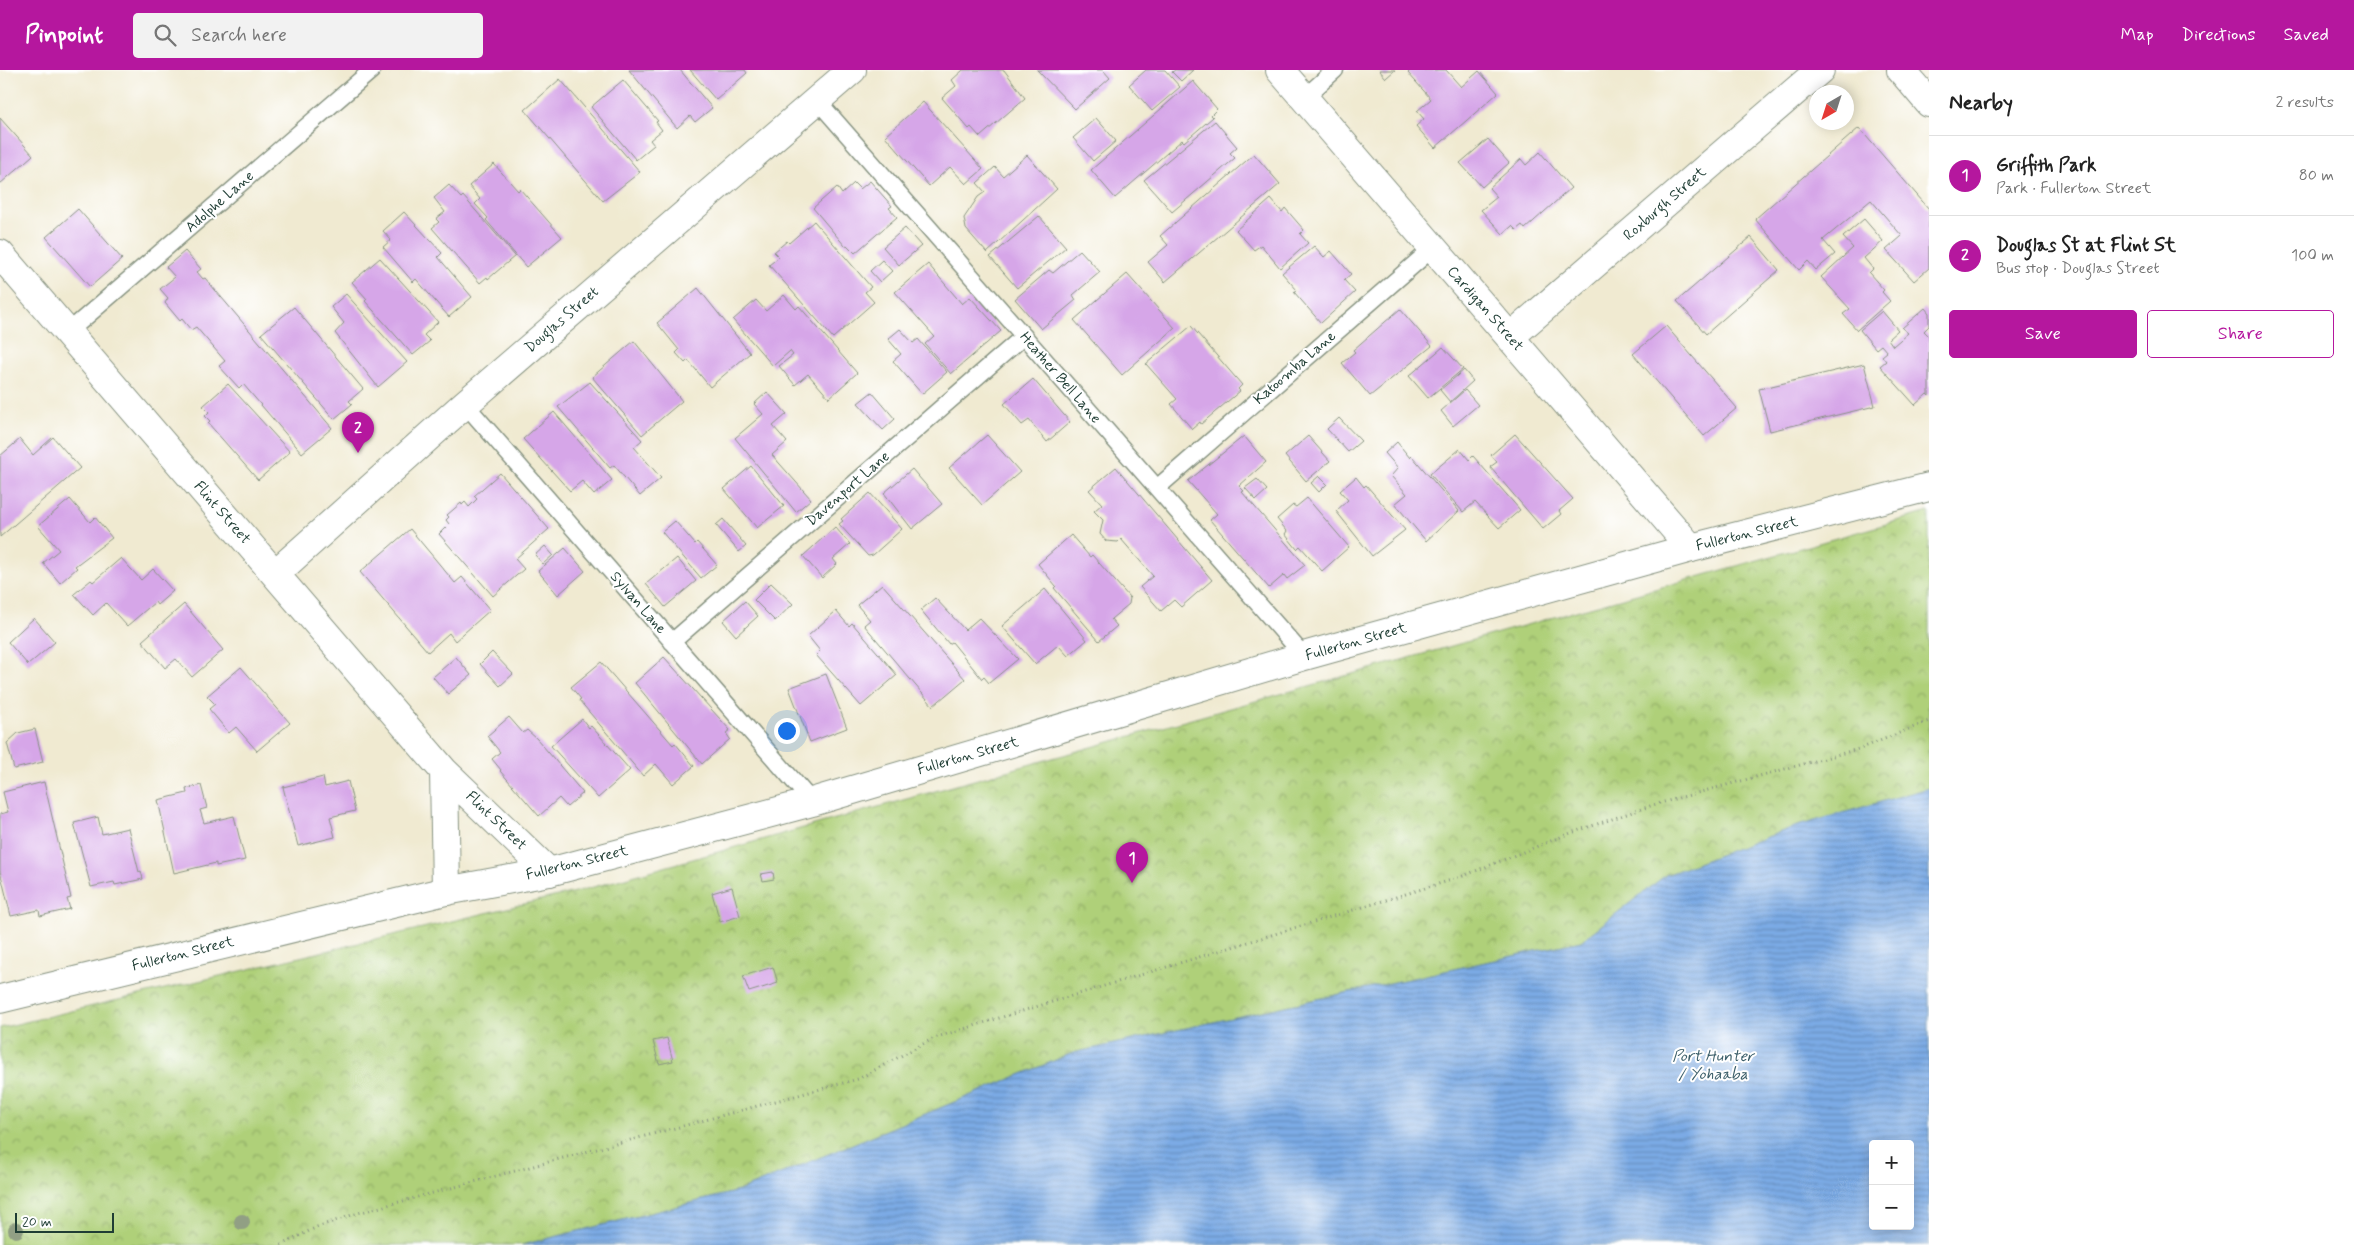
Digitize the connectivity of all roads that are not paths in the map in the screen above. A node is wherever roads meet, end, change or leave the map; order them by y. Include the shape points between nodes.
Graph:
1 (372, 70) edge
2 (852, 70) edge
3 (1280, 70) edge
4 (1336, 70) edge
5 (1820, 70) edge
6 (1901, 70) edge
7 (1304, 98) junction
8 (817, 100) junction
9 (1929, 103) edge
10 (1433, 248) junction
11 (0, 254) edge
12 (68, 333) junction
13 (1024, 336) junction
14 (1510, 337) junction
15 (465, 404) junction
16 (1929, 487) edge
17 (1157, 488) junction
18 (1691, 548) junction
19 (275, 574) junction
20 (672, 642) junction
21 (1304, 656) junction
22 (444, 771) junction
23 (812, 802) junction
24 (549, 872) junction
25 (446, 891) junction
26 (0, 999) edge

1 - 12 lane, Adolphe Lane
2 - 8 street, Douglas Street
3 - 7 street, Cardigan Street
4 - 7 lane
5 - 14 street, Roxburgh Street
6 - 9 street
7 - 10 street, Cardigan Street
8 - 13 lane, Heather Bell Lane
8 - 15 street, Douglas Street
10 - 14 street, Cardigan Street
10 - 17 lane, Katoomba Lane
11 - 12 street, Flint Street
12 - 19 street, Flint Street
13 - 17 lane, Heather Bell Lane
13 - 20 lane, Davenport Lane
14 - 18 street, Cardigan Street
15 - 19 street, Douglas Street
15 - 20 lane, Sylvan Lane
16 - 18 street, Fullerton Street
17 - 21 lane, Heather Bell Lane
18 - 21 street, Fullerton Street
19 - 22 street, Flint Street
20 - 23 lane, Sylvan Lane
21 - 23 street, Fullerton Street
22 - 24 street, Flint Street
22 - 25 street, Flint Street
23 - 24 street, Fullerton Street
24 - 25 street, Fullerton Street
25 - 26 street, Fullerton Street

